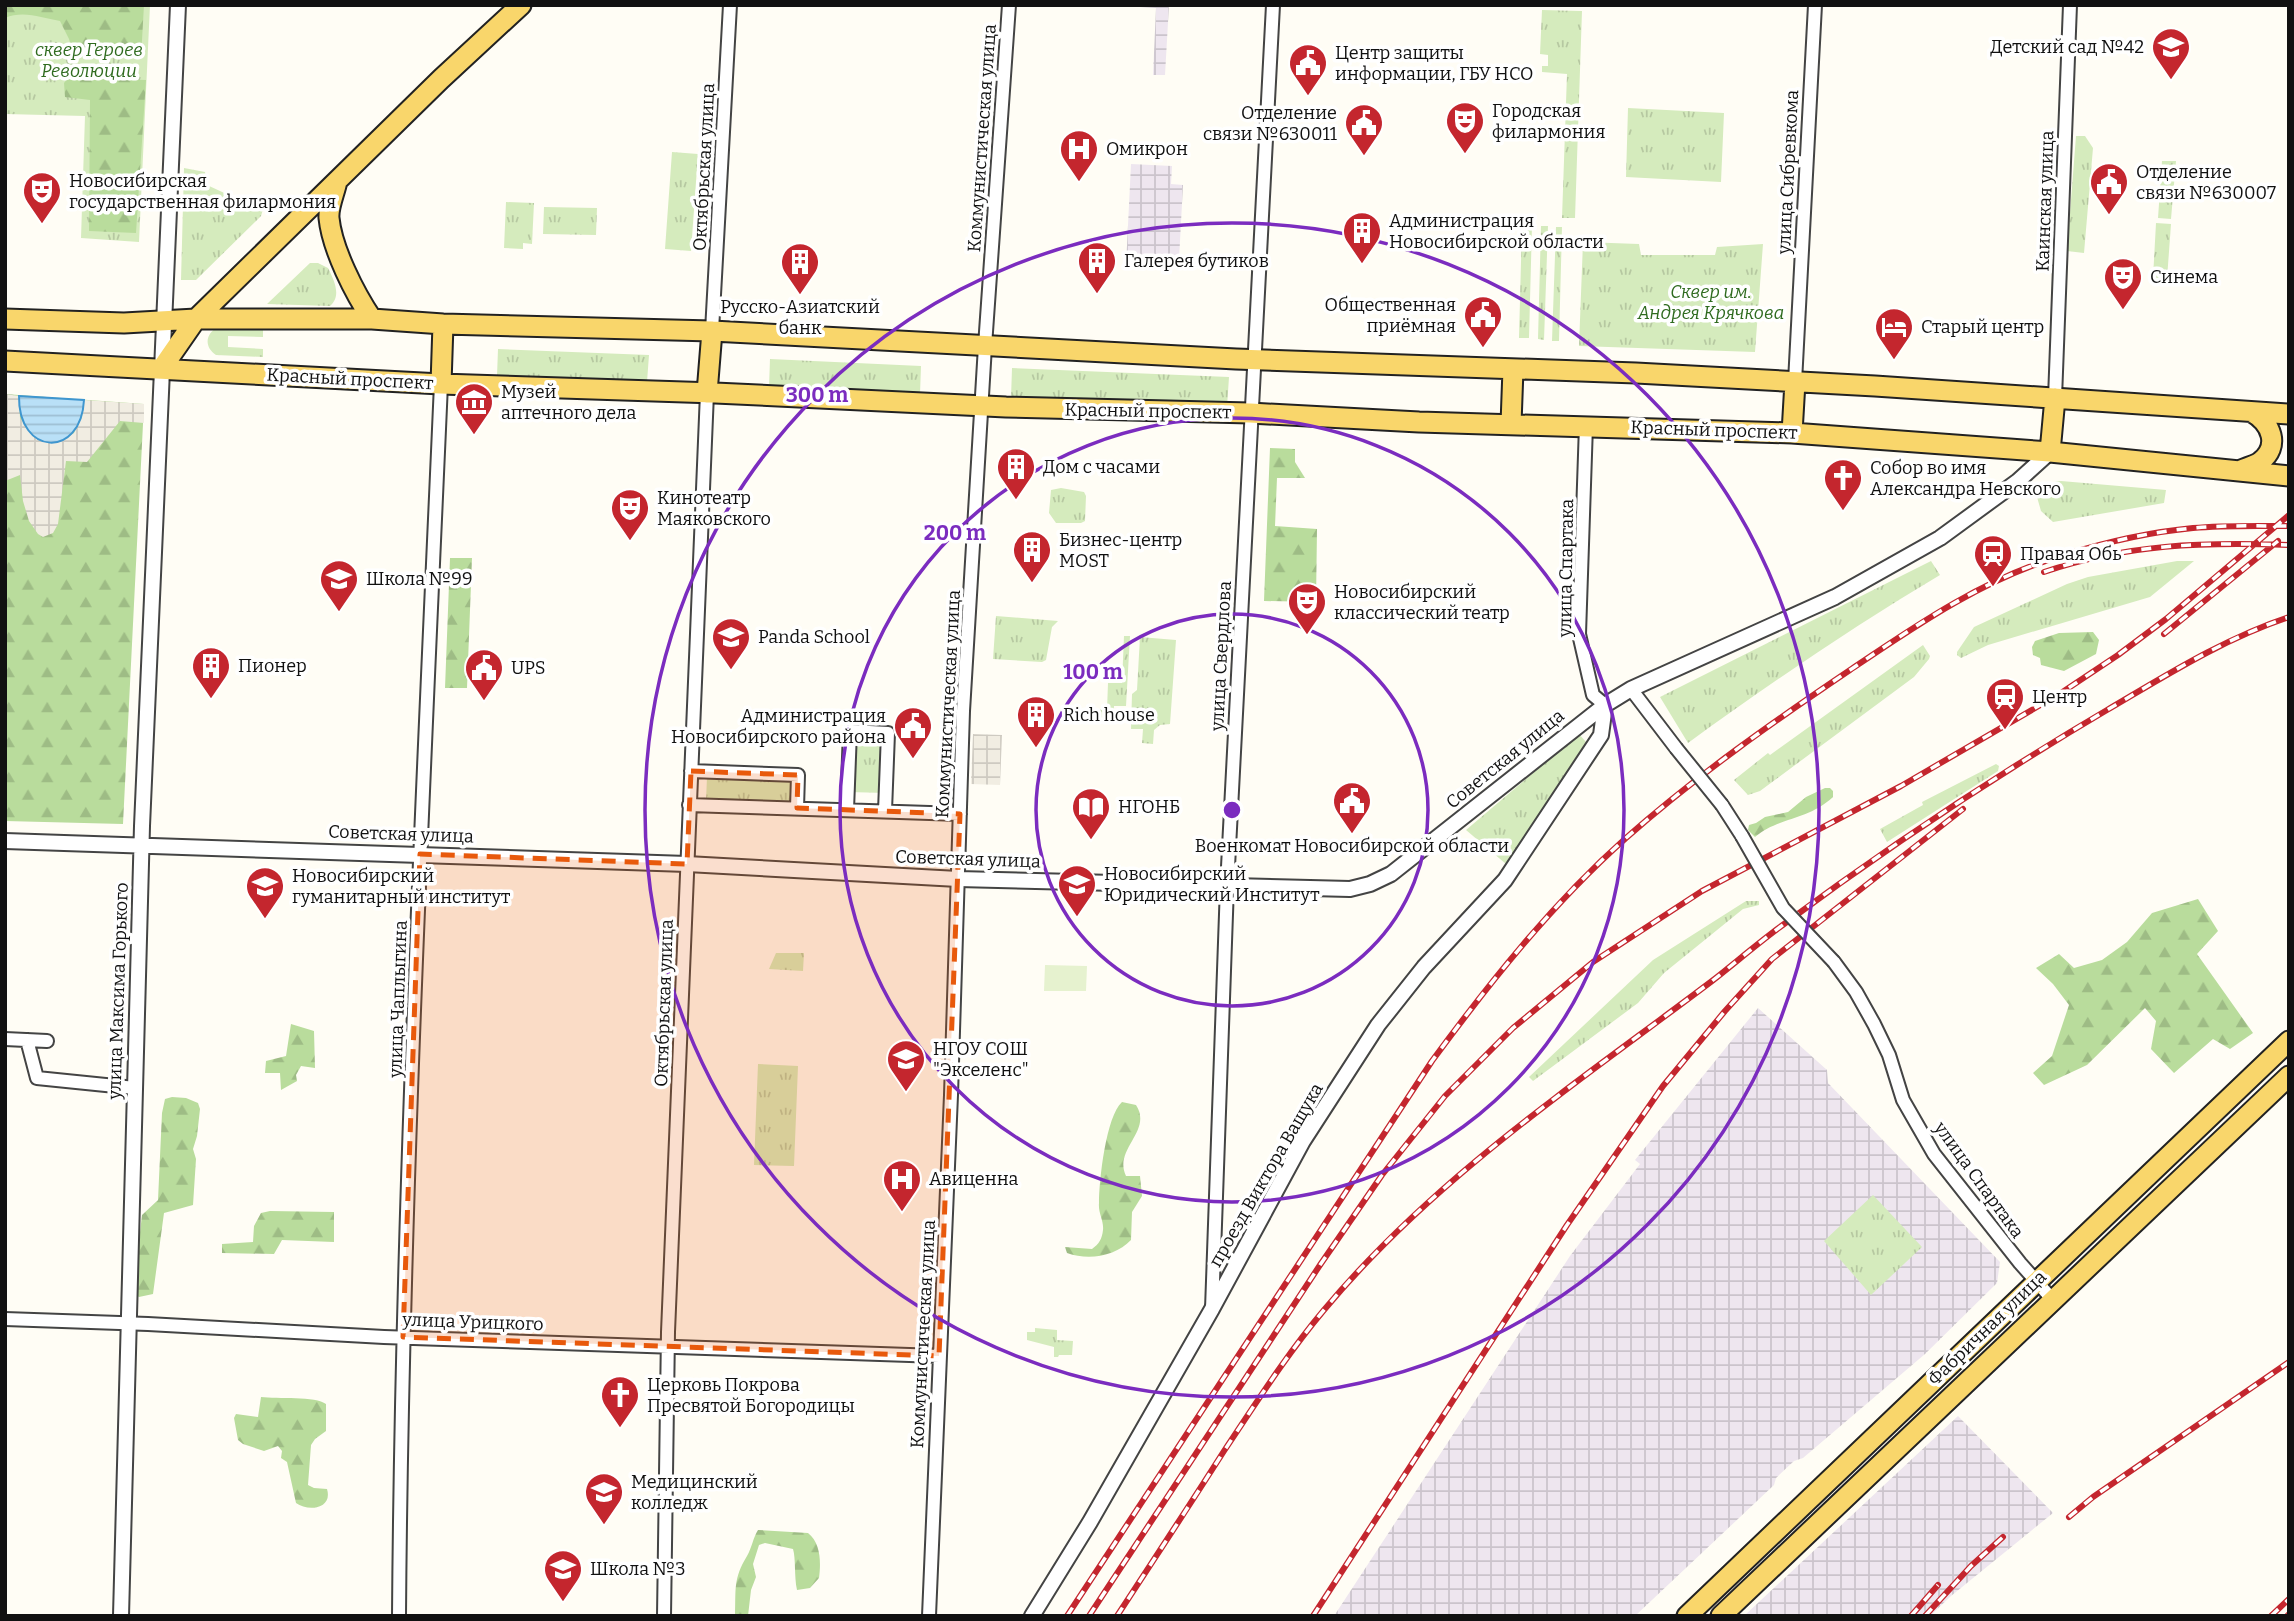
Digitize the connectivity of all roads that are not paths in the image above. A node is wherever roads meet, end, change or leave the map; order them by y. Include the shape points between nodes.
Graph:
1 (178, 5) edge
2 (521, 5) edge
3 (730, 5) edge
4 (1009, 5) edge
5 (1273, 5) edge
6 (1815, 5) edge
7 (2070, 5) edge
8 (337, 180) junction
9 (5, 319) edge
10 (196, 319) junction
11 (372, 319) junction
12 (163, 322) junction
13 (443, 324) junction
14 (712, 331) junction
15 (985, 346) junction
16 (1253, 360) junction
17 (5, 361) edge
18 (162, 368) junction
19 (1513, 369) junction
20 (1795, 382) junction
21 (441, 384) junction
22 (707, 393) junction
23 (2055, 398) junction
24 (981, 406) junction
25 (2252, 412) junction
26 (1250, 413) junction
27 (2289, 414) edge
28 (1511, 424) junction
29 (1586, 425) junction
30 (1791, 433) junction
31 (2050, 452) junction
32 (2238, 471) junction
33 (2289, 476) edge
34 (1631, 689) junction
35 (1605, 705) junction
36 (691, 771) junction
37 (689, 805) junction
38 (797, 808) junction
39 (847, 810) junction
40 (885, 811) junction
41 (960, 814) junction
42 (5, 841) edge
43 (142, 845) junction
44 (420, 854) junction
45 (687, 864) junction
46 (958, 879) junction
47 (1227, 886) junction
48 (5, 1039) edge
49 (27, 1040) junction
50 (47, 1041) dead end
51 (2289, 1041) edge
52 (2289, 1076) edge
53 (135, 1088) junction
54 (2036, 1281) junction
55 (2052, 1299) junction
56 (1212, 1309) junction
57 (5, 1319) edge
58 (129, 1323) junction
59 (403, 1337) junction
60 (667, 1346) junction
61 (939, 1356) junction
62 (121, 1616) edge
63 (399, 1616) edge
64 (664, 1616) edge
65 (929, 1616) edge
66 (1032, 1616) edge
67 (1687, 1616) edge
68 (1721, 1616) edge

1 - 12 street
2 - 8 main road
3 - 14 street, Октябрьская улица
4 - 15 street, Коммунистическая улица
5 - 16 street, улица Свердлова
6 - 20 street, улица Сибревкома
7 - 23 street, Каинская улица
8 - 10 main road
8 - 11 main road via 329,217 340,258
9 - 12 main road
10 - 11 main road
10 - 12 main road
10 - 18 main road
11 - 13 main road
12 - 18 street, улица Максима Горького
13 - 14 main road
13 - 21 main road
14 - 15 main road
14 - 22 main road
15 - 16 main road
15 - 24 street, Коммунистическая улица
16 - 19 main road
16 - 26 street, улица Свердлова
17 - 18 main road, Красный проспект
18 - 21 main road, Красный проспект
18 - 43 street, улица Максима Горького
19 - 20 main road
19 - 28 main road
20 - 23 main road
20 - 30 main road
21 - 22 main road, Красный проспект
21 - 44 street, улица Чаплыгина
22 - 24 main road, Красный проспект
22 - 36 street, Октябрьская улица
23 - 25 main road
23 - 31 main road
24 - 26 main road, Красный проспект
24 - 41 street, Коммунистическая улица
25 - 27 main road
25 - 32 main road via 2269,425 2270,452
26 - 28 main road, Красный проспект
26 - 47 street, улица Свердлова
28 - 29 main road, Красный проспект
29 - 30 main road, Красный проспект
29 - 35 street, улица Спартака via 1579,634 1593,695
30 - 31 main road, Красный проспект
31 - 32 main road, Красный проспект
31 - 34 street, Советская улица via 1940,538 1847,591
32 - 33 main road, Красный проспект
34 - 35 street, Советская улица
34 - 54 street, улица Спартака, bridge via 1722,805 1783,908 1856,992 1889,1055 1903,1100 1934,1154
35 - 47 street, Советская улица via 1391,874 1350,888
35 - 56 street, проезд Виктора Ващука via 1601,735 1505,880 1424,967 1378,1025 1303,1140
36 - 37 street, Октябрьская улица
36 - 38 street via 798,775
37 - 38 street
37 - 45 street, Октябрьская улица
38 - 39 street
39 - 40 street
39 - 40 street via 850,731 888,733
40 - 41 street
41 - 46 street, Коммунистическая улица
42 - 43 street, Советская улица
43 - 44 street, Советская улица
43 - 53 street, улица Максима Горького
44 - 45 street, Советская улица
44 - 59 street, улица Чаплыгина
45 - 46 street, Советская улица
45 - 60 street, Октябрьская улица
46 - 47 street, Советская улица
46 - 61 street, Коммунистическая улица
47 - 56 street, улица Свердлова
48 - 49 street
49 - 50 street
49 - 53 street via 37,1078
51 - 54 main road, Фабричная улица
52 - 55 main road, Фабричная улица
53 - 58 street, улица Максима Горького
54 - 55 street, улица Спартака
54 - 67 main road, Фабричная улица
55 - 68 main road, Фабричная улица
56 - 66 street, проезд Виктора Ващука
57 - 58 street, улица Урицкого
58 - 59 street, улица Урицкого
58 - 62 street, улица Максима Горького
59 - 60 street, улица Урицкого
59 - 63 street, улица Чаплыгина
60 - 61 street, улица Урицкого
60 - 64 street, Октябрьская улица
61 - 65 street, Коммунистическая улица

